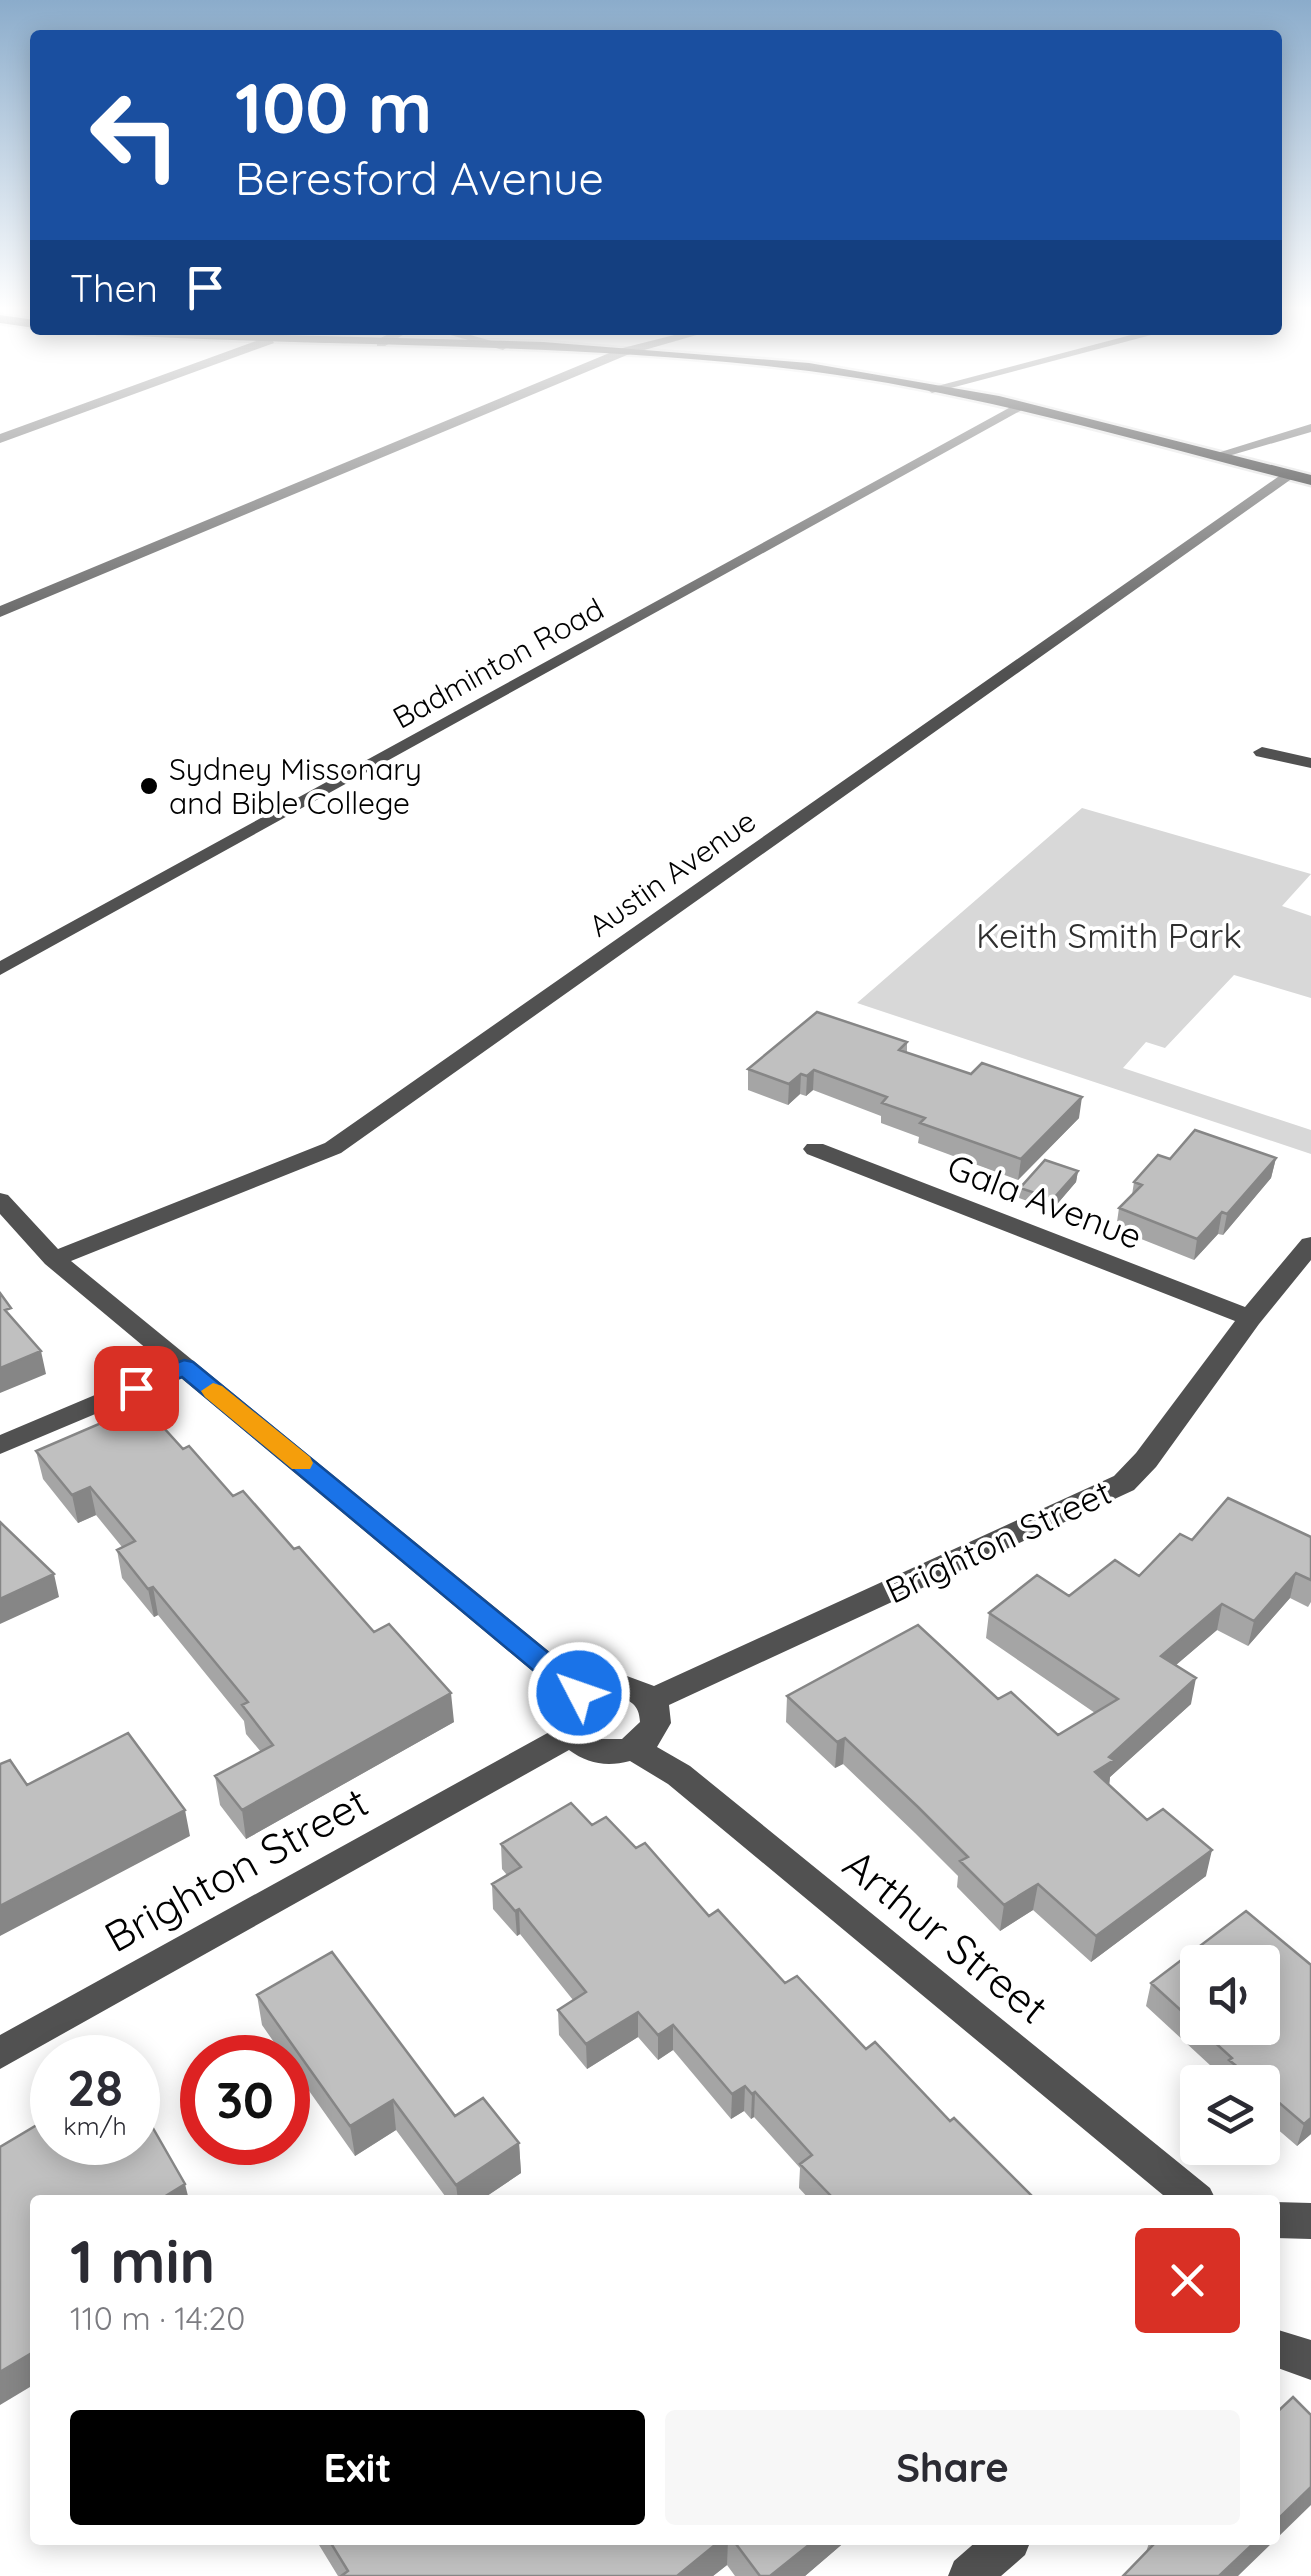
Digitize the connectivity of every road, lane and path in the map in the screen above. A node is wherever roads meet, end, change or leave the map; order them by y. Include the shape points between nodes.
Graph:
1 (28, 429) edge
2 (439, 429) edge
3 (981, 429) edge
4 (1115, 429) edge
5 (1307, 429) edge
6 (0, 439) edge
7 (1218, 455) junction
8 (1290, 474) junction
9 (1311, 480) edge
10 (0, 612) edge
11 (1262, 752) dead end
12 (1311, 763) edge
13 (0, 969) edge
14 (815, 1149) dead end
15 (0, 1200) edge
16 (1311, 1244) edge
17 (54, 1259) junction
18 (1250, 1318) junction
19 (184, 1367) junction
20 (0, 1445) edge
21 (579, 1693) junction
22 (651, 1700) junction
23 (570, 1735) junction
24 (634, 1749) junction
25 (0, 2053) edge
26 (1191, 2195) edge
27 (1280, 2220) edge
28 (1311, 2221) edge
29 (1280, 2350) edge
30 (1311, 2360) edge
31 (1004, 2545) edge
32 (969, 2576) edge

1 - 6 street
2 - 10 street
3 - 13 street, Badminton Road
4 - 7 highway
5 - 7 street
7 - 8 highway
8 - 9 highway
8 - 17 street, Austin Avenue via 333,1148
11 - 12 street
14 - 18 street, Gala Avenue
15 - 17 street
16 - 18 street, Brighton Street
17 - 19 street
18 - 22 street, Brighton Street via 1124,1482
19 - 20 street
19 - 21 street
21 - 22 street via 616,1683
21 - 23 street via 565,1713
22 - 24 street via 654,1732
23 - 24 street via 590,1750
23 - 25 street, Brighton Street
24 - 26 street, Arthur Street via 679,1775
27 - 28 street
29 - 30 street
31 - 32 street

